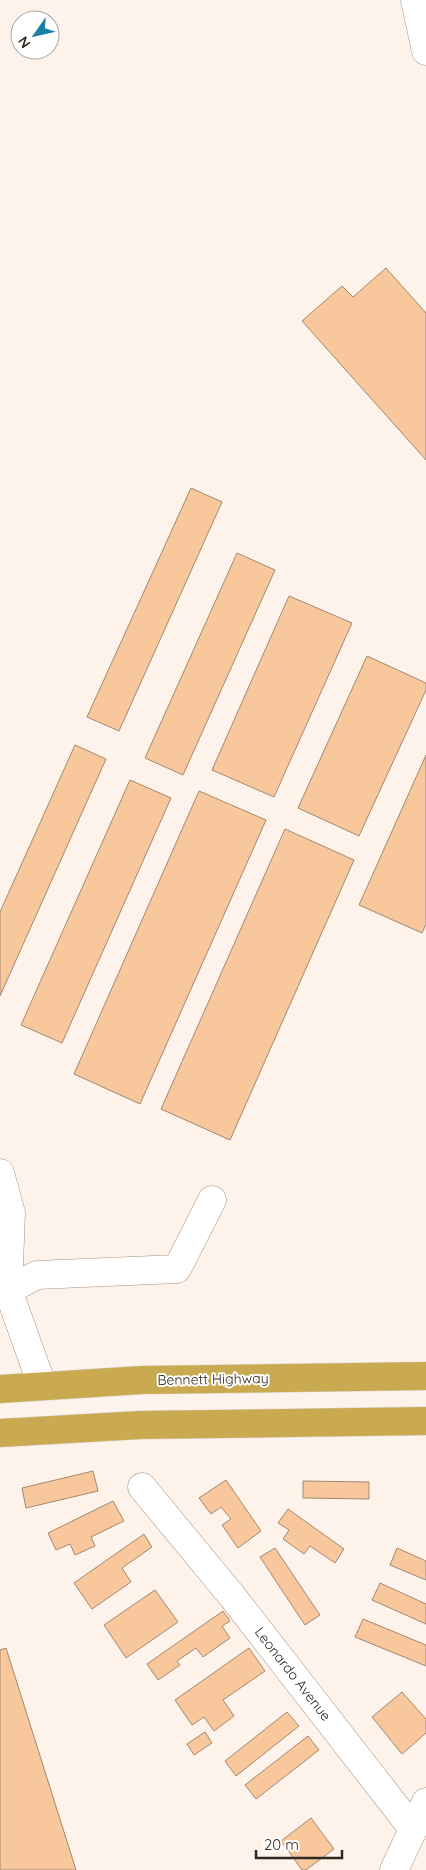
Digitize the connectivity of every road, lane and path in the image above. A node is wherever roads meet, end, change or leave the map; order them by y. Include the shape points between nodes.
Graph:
1 (415, 0) edge
2 (426, 51) edge
3 (0, 1173) edge
4 (212, 1200) dead end
5 (4, 1290) edge
6 (426, 1376) edge
7 (42, 1385) junction
8 (0, 1389) edge
9 (426, 1422) edge
10 (0, 1433) edge
11 (142, 1487) dead end
12 (426, 1802) edge
13 (413, 1830) junction
14 (394, 1870) edge

1 - 2 street
3 - 5 street via 11,1213
4 - 5 street via 177,1269 37,1275
5 - 7 street
6 - 7 highway, Bennett Highway via 186,1378
7 - 8 highway, Bennett Highway
9 - 10 highway via 158,1424
11 - 13 street, Leonardo Avenue via 232,1596
12 - 13 street
13 - 14 street

